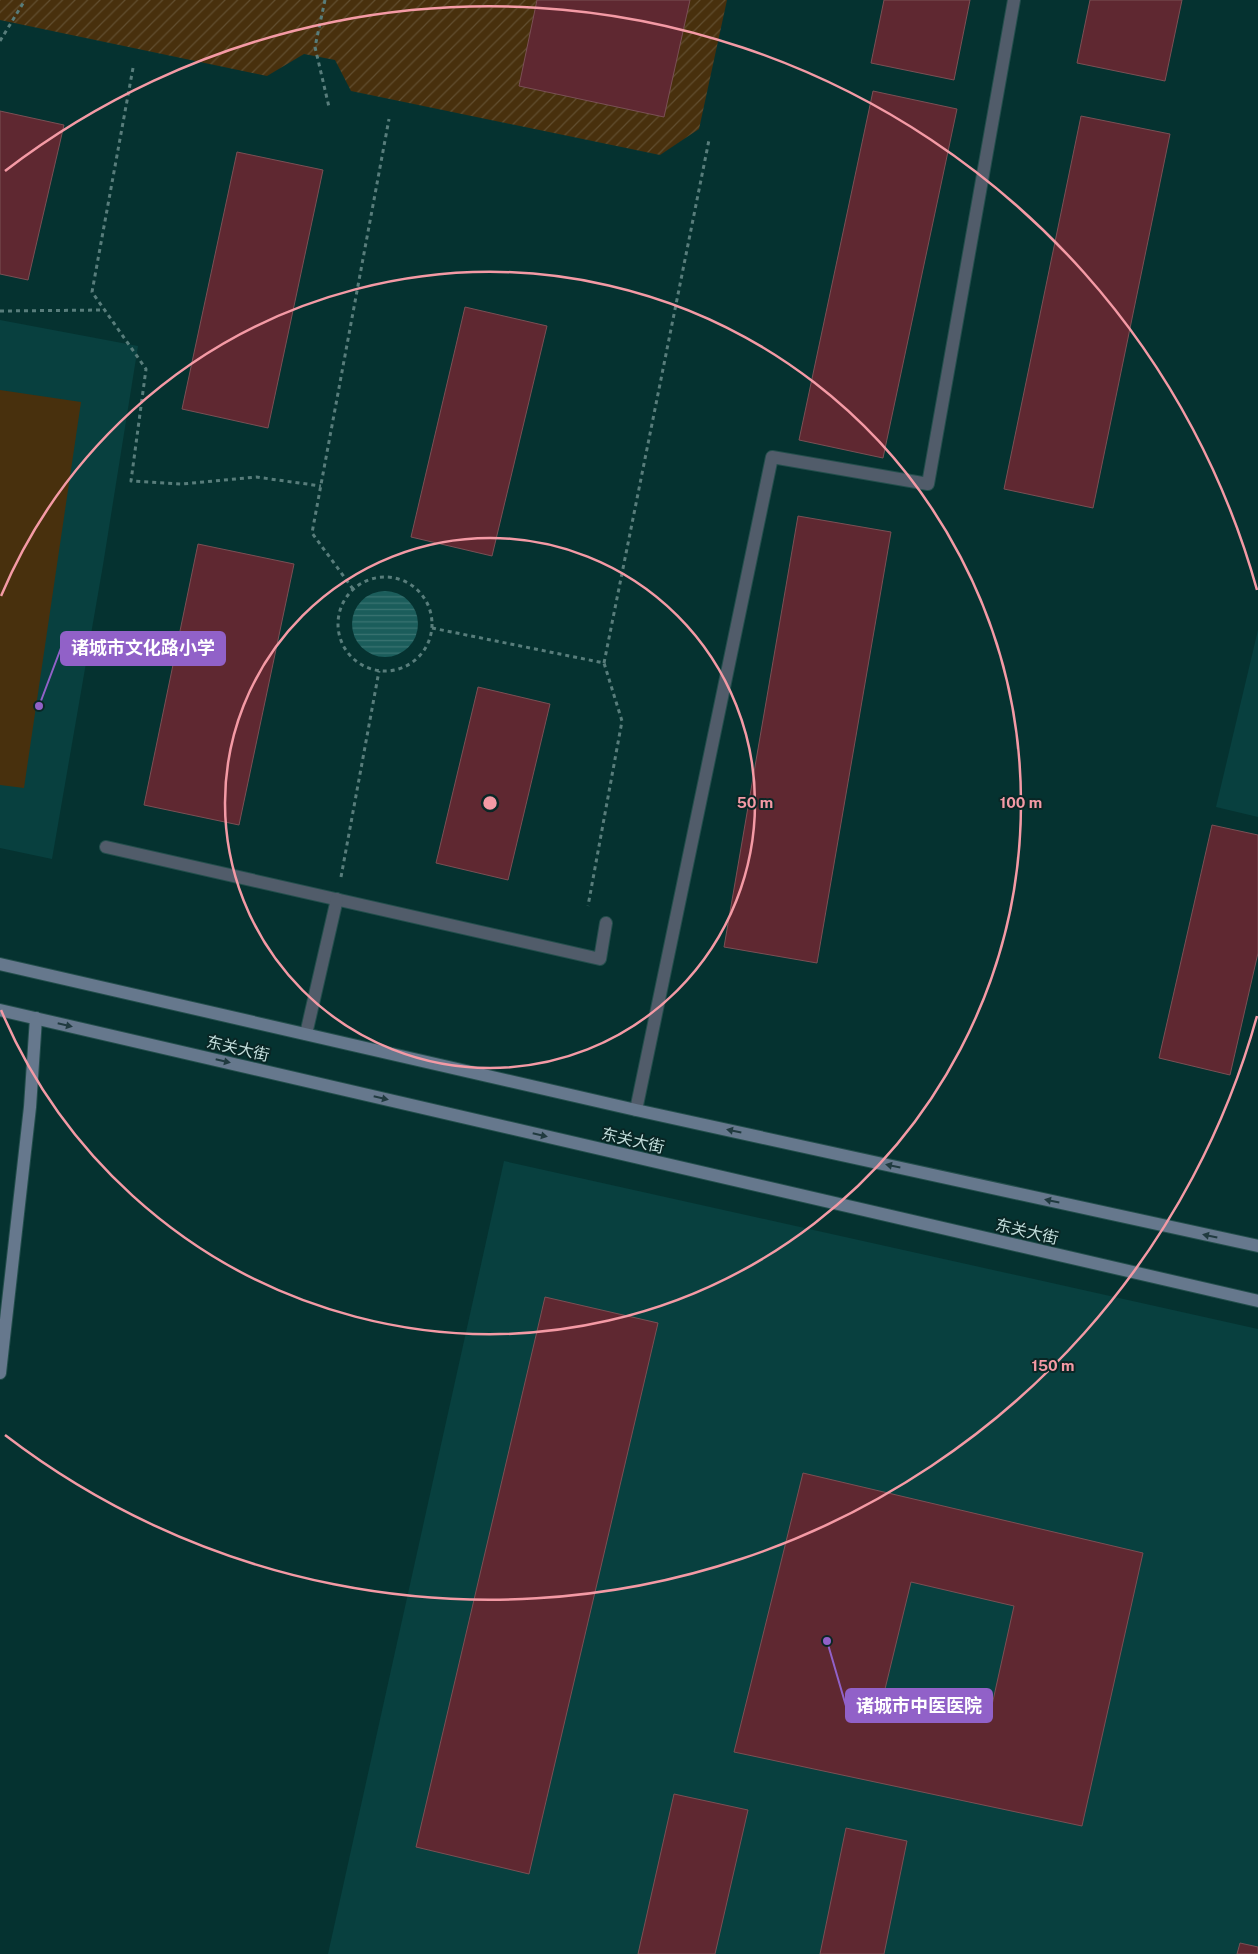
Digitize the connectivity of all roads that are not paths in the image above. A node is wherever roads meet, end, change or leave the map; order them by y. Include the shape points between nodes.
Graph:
1 (1014, 0) edge
2 (106, 847) dead end
3 (337, 899) junction
4 (606, 923) dead end
5 (0, 964) edge
6 (0, 1010) edge
7 (36, 1018) junction
8 (306, 1034) junction
9 (636, 1110) junction
10 (1258, 1246) edge
11 (1258, 1302) edge
12 (0, 1373) edge

1 - 9 street via 928,484 772,457
2 - 3 street
3 - 4 street via 600,959
3 - 8 street
5 - 8 main road, 东关大街
6 - 7 main road, 东关大街
7 -> 11 main road, 东关大街
7 - 12 main road via 30,1106
8 - 9 main road, 东关大街
10 -> 9 main road, 东关大街

